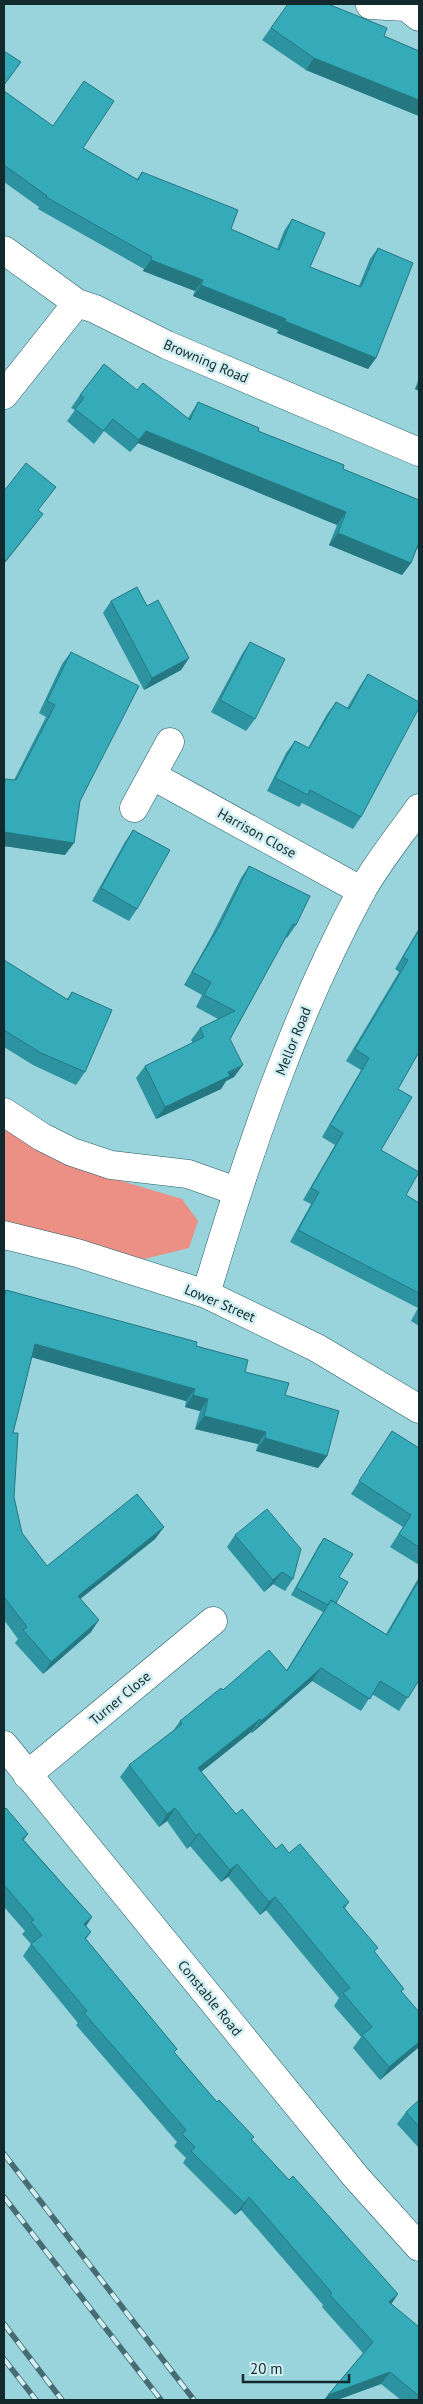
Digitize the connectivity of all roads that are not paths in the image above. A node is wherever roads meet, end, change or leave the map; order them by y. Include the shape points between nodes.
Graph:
1 (370, 5) dead end
2 (411, 9) edge
3 (4, 250) edge
4 (77, 303) junction
5 (4, 395) edge
6 (419, 452) edge
7 (170, 742) dead end
8 (152, 776) junction
9 (134, 808) dead end
10 (419, 808) edge
11 (362, 891) junction
12 (4, 1112) edge
13 (236, 1191) junction
14 (4, 1236) edge
15 (206, 1294) junction
16 (419, 1409) edge
17 (212, 1622) dead end
18 (4, 1745) edge
19 (27, 1776) junction
20 (419, 2247) edge

1 - 2 street
3 - 4 street, Browning Road
4 - 5 street
4 - 6 street, Browning Road via 167,345
7 - 8 street
8 - 9 street
8 - 11 street, Harrison Close
10 - 11 street, Mellor Road
11 - 13 street, Mellor Road via 294,1034
12 - 13 street via 42,1137 103,1163 188,1174
13 - 15 street, Mellor Road
14 - 15 street, Lower Street via 77,1253
15 - 16 street, Lower Street via 317,1348
17 - 19 street, Turner Close
18 - 19 street, Constable Road
19 - 20 street, Constable Road via 356,2176

